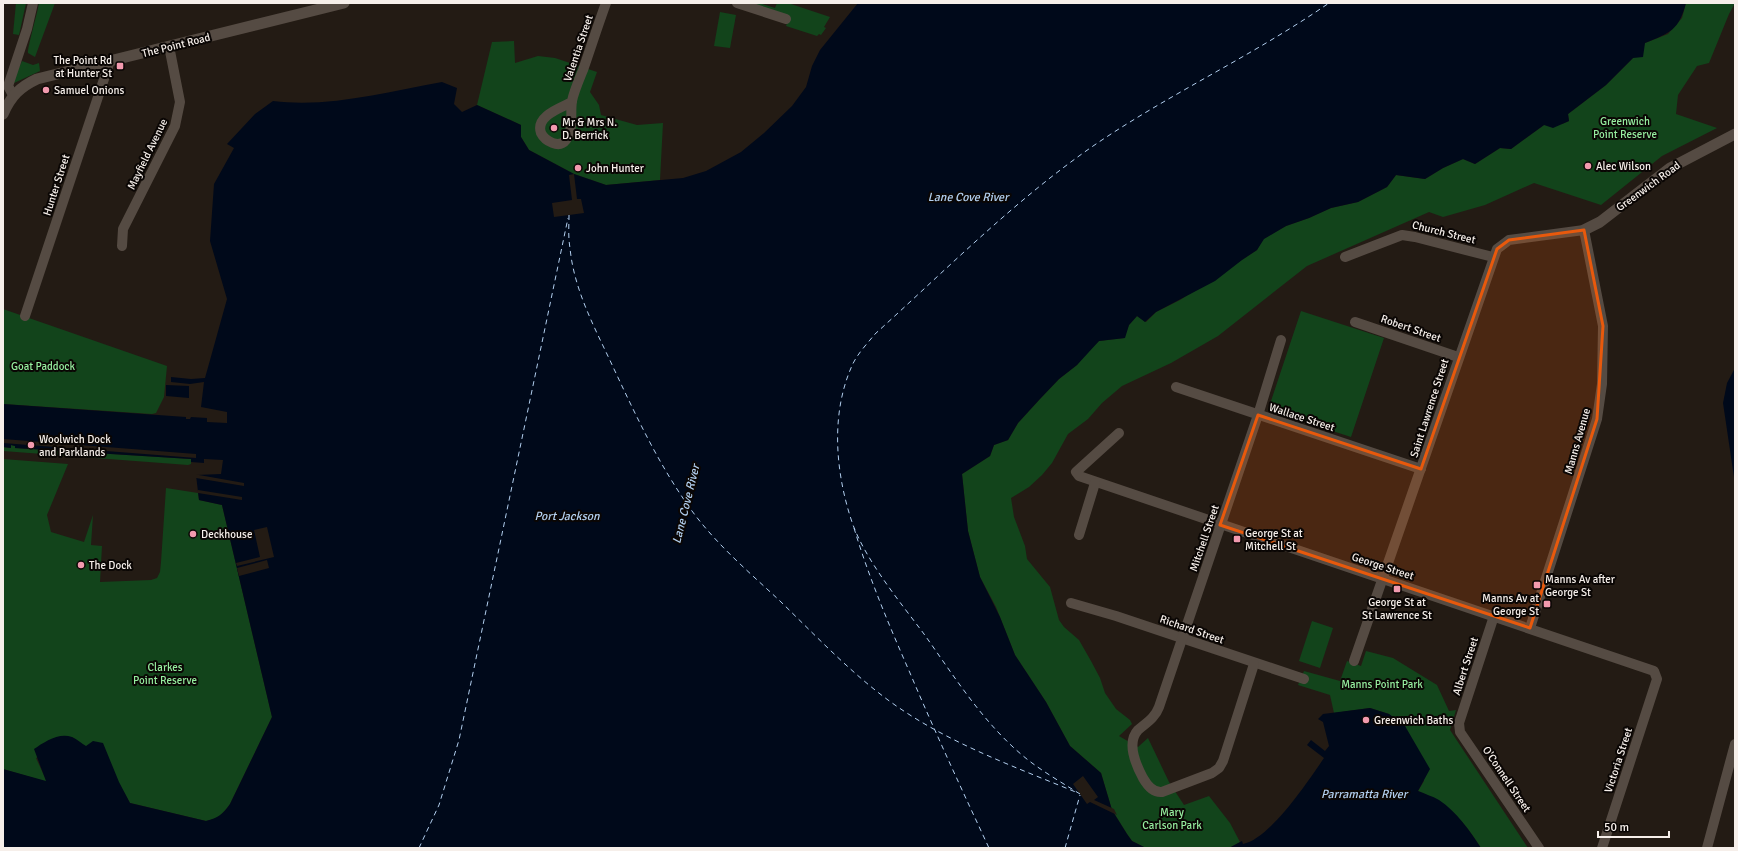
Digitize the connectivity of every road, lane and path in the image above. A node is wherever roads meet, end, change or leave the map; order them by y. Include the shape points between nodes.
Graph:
1 (33, 3) edge
2 (344, 3) edge
3 (606, 3) edge
4 (737, 3) edge
5 (786, 18) dead end
6 (169, 46) junction
7 (110, 61) junction
8 (13, 95) junction
9 (572, 102) dead end
10 (3, 114) edge
11 (1735, 134) edge
12 (1584, 230) junction
13 (122, 246) dead end
14 (1493, 257) junction
15 (1346, 258) dead end
16 (25, 316) dead end
17 (1355, 322) dead end
18 (1281, 340) dead end
19 (1458, 357) junction
20 (1176, 387) dead end
21 (1258, 415) junction
22 (1119, 433) dead end
23 (1421, 469) junction
24 (1095, 483) junction
25 (1220, 525) junction
26 (1079, 535) dead end
27 (1383, 579) junction
28 (1071, 604) dead end
29 (1494, 616) junction
30 (1530, 628) junction
31 (1182, 638) junction
32 (1354, 661) dead end
33 (1254, 664) junction
34 (1304, 679) dead end
35 (1657, 679) joint
36 (1459, 723) joint
37 (1735, 744) edge
38 (1539, 848) edge
39 (1602, 848) edge
40 (1707, 848) edge

1 - 8 street via 8,86
2 - 6 street, The Point Road
3 - 9 street, Valentia Street
4 - 5 street
6 - 7 street, The Point Road
6 - 13 street, Mayfield Avenue via 180,102 175,126 123,230
7 - 8 street, The Point Road via 37,79 22,86
7 - 16 street, Hunter Street
8 - 10 street
11 - 12 street, Greenwich Road via 1670,168 1600,222
12 - 14 street, Saint Lawrence Street via 1509,240 1497,249
12 - 30 street, Manns Avenue via 1603,326 1602,384 1598,419
14 - 15 street, Church Street via 1402,235
14 - 19 street, Saint Lawrence Street
17 - 19 street, Robert Street
18 - 21 street, Mitchell Street
19 - 23 street, Saint Lawrence Street
20 - 21 street, Wallace Street
21 - 23 street, Wallace Street
21 - 25 street, Mitchell Street
22 - 24 street, George Street via 1076,472
23 - 27 street, Saint Lawrence Street
24 - 25 street, George Street
24 - 26 street
25 - 27 street, George Street
25 - 31 street, Mitchell Street
27 - 29 street, George Street
27 - 32 street, Saint Lawrence Street
28 - 31 street, Richard Street
29 - 30 street, George Street
29 - 36 street, Albert Street
30 - 35 street, George Street via 1650,668
31 - 33 street, Richard Street
31 - 33 street, Mitchell Street via 1157,711 1135,734 1135,762 1146,782 1155,791 1162,792 1215,772 1223,761
33 - 34 street, Richard Street
35 - 39 street, Victoria Street
36 - 38 street, O'Connell Street via 1460,732
37 - 40 street

